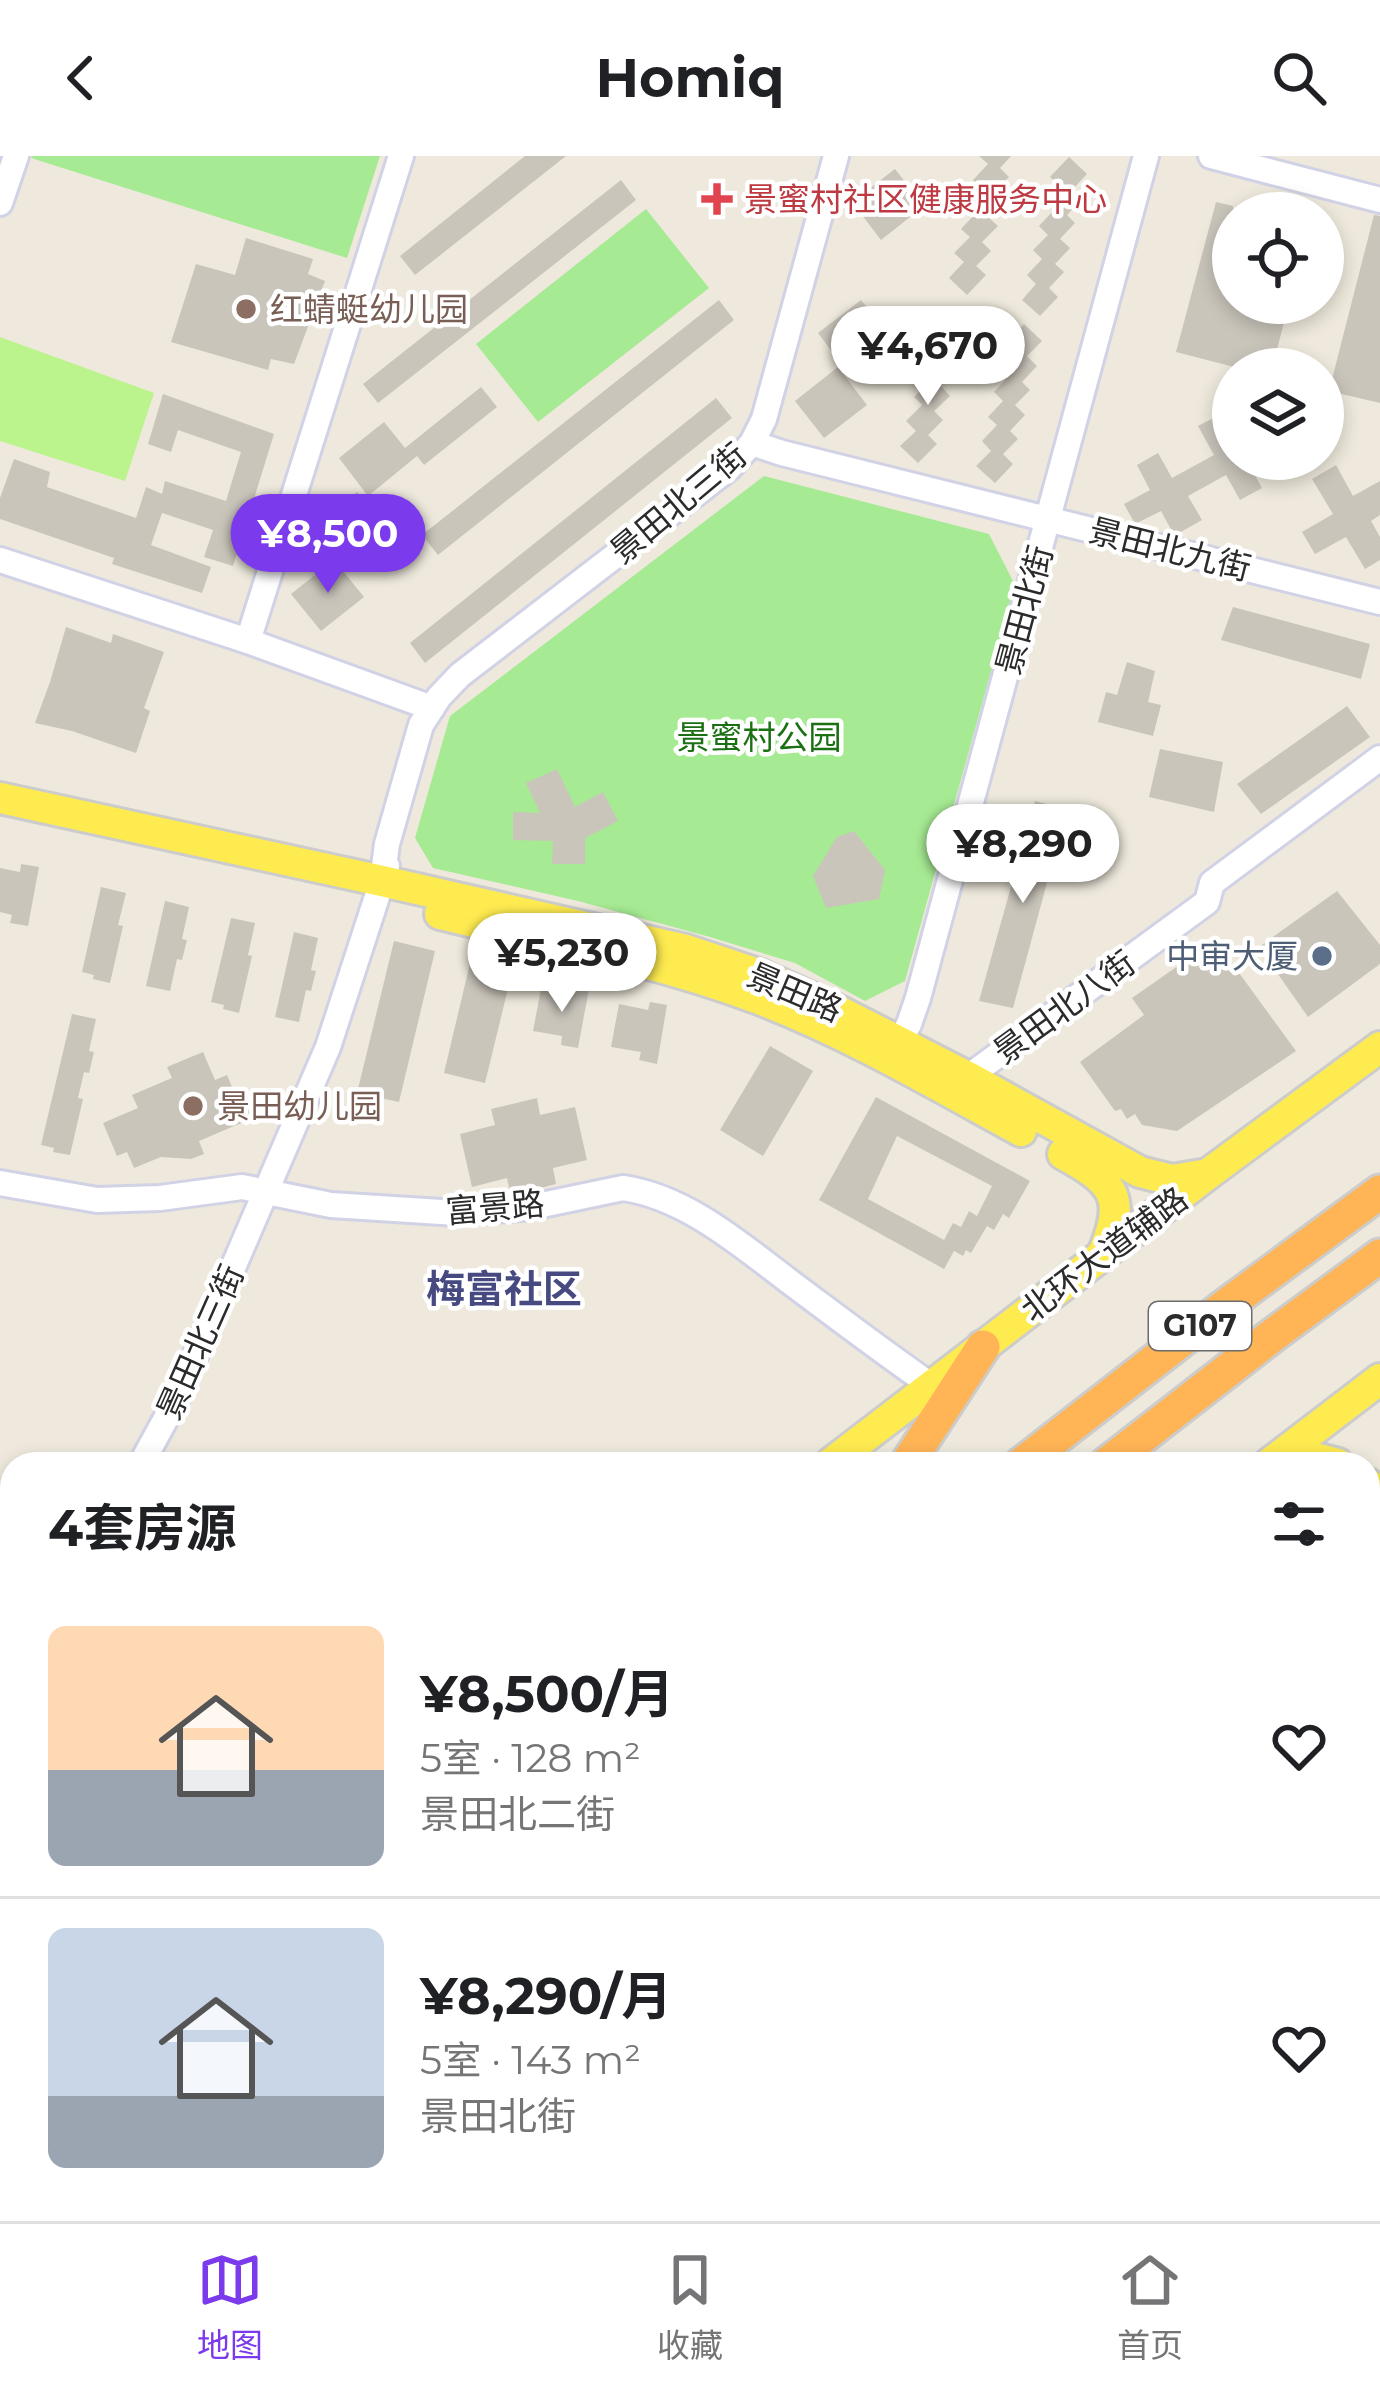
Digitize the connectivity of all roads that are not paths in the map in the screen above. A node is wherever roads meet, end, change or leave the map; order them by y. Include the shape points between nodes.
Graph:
1 (16, 156) edge
2 (401, 156) edge
3 (836, 156) edge
4 (1146, 156) edge
5 (1211, 156) edge
6 (1380, 200) edge
7 (0, 203) edge
8 (752, 443) junction
9 (1048, 519) junction
10 (0, 560) edge
11 (1380, 602) edge
12 (248, 641) junction
13 (432, 708) junction
14 (1380, 758) edge
15 (0, 798) edge
16 (0, 819) edge
17 (379, 890) junction
18 (1380, 1047) edge
19 (895, 1050) junction
20 (968, 1077) junction
21 (1208, 1174) junction
22 (0, 1184) edge
23 (266, 1191) junction
24 (1380, 1192) edge
25 (1102, 1256) junction
26 (1380, 1256) edge
27 (983, 1347) junction
28 (1380, 1379) edge
29 (932, 1386) junction
30 (148, 1452) edge
31 (846, 1452) edge
32 (915, 1452) edge
33 (1037, 1452) edge
34 (1122, 1452) edge
35 (1285, 1452) edge

1 - 7 street
2 - 12 street
3 - 8 street, 景田北三街
4 - 9 street, 景田北街
5 - 6 street
8 - 9 street, 景田北九街
8 - 13 street, 景田北三街 via 460,675
9 - 11 street, 景田北九街
9 - 19 street, 景田北街 via 918,998
10 - 12 street
12 - 13 street
13 - 17 street, 景田北三街
14 - 20 street, 景田北八街 via 1212,883 1207,902
15 - 17 main road, 景田路
16 - 17 main road, 景田路
17 - 19 main road, 景田路 via 724,987
17 - 23 street, 景田北三街 via 328,1047
18 - 21 main road, 北环大道辅路
19 - 20 main road, 景田路
19 - 25 main road, 景田路 via 1097,1174 1115,1211
20 - 21 main road, 景田路 via 1148,1175
21 - 25 main road, 北环大道辅路
22 - 23 street, 富景路 via 97,1200
23 - 29 street, 富景路 via 331,1205 457,1214 640,1190 734,1239
23 - 30 street, 景田北三街
24 - 33 highway, G107
25 - 27 main road, 北环大道辅路
26 - 34 highway, G107
27 - 29 main road, 北环大道辅路
27 - 32 highway
28 - 35 main road
29 - 31 main road, 北环大道辅路

